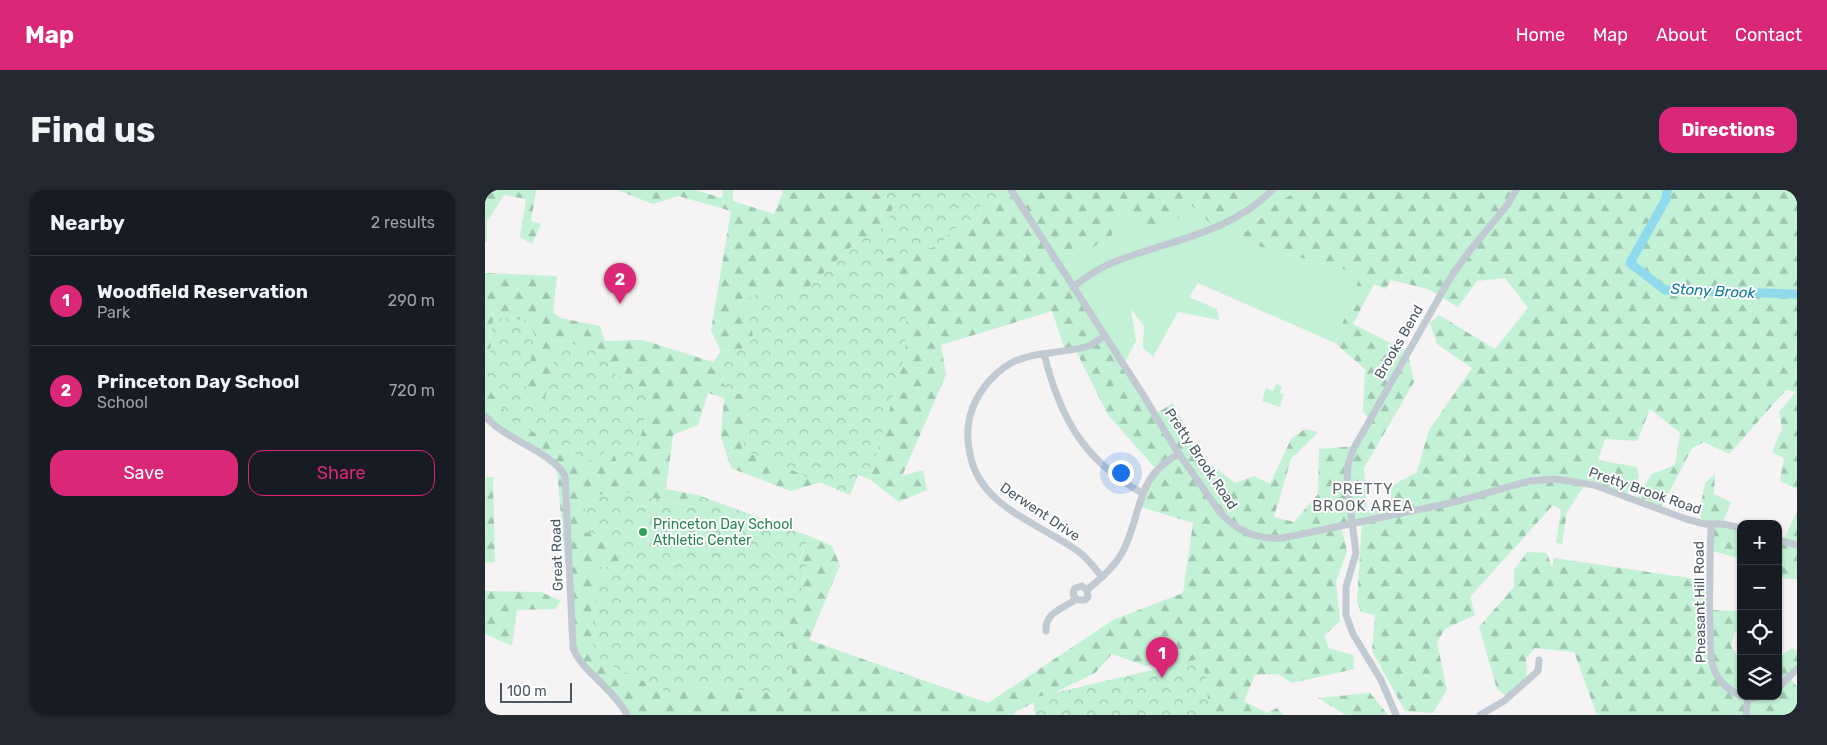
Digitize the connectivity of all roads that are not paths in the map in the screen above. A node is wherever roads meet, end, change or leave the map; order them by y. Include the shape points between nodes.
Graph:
1 (1011, 190) edge
2 (1273, 190) edge
3 (1516, 190) edge
4 (1073, 287) junction
5 (1105, 336) junction
6 (1044, 354) junction
7 (485, 416) edge
8 (1179, 454) junction
9 (1142, 493) junction
10 (1353, 523) junction
11 (1711, 525) junction
12 (1737, 527) edge
13 (1782, 541) edge
14 (1797, 545) edge
15 (1102, 577) junction
16 (1087, 590) junction
17 (1076, 599) junction
18 (1046, 631) dead end
19 (1539, 660) dead end
20 (1797, 669) edge
21 (1782, 684) edge
22 (1737, 694) edge
23 (1744, 700) edge
24 (627, 715) edge
25 (1396, 715) edge
26 (1479, 715) edge
27 (1746, 715) edge

1 - 4 street, Pretty Brook Road
2 - 4 street via 1246,212 1223,225 1119,260
3 - 10 street, Brooks Bend via 1449,280 1354,448 1347,473
4 - 5 street, Pretty Brook Road
5 - 6 street, Derwent Drive via 1087,347
5 - 8 street, Pretty Brook Road
6 - 9 street via 1061,408 1076,434 1107,469
6 - 15 street, Derwent Drive via 1011,364 981,391 969,419 971,458 982,484 995,499 1079,552
7 - 24 street, Great Road via 502,432 554,462 563,471 573,648
8 - 9 street via 1155,471
8 - 10 street, Pretty Brook Road via 1219,511 1242,531 1263,538 1283,538
9 - 15 street via 1124,548
10 - 11 street, Pretty Brook Road via 1464,500 1529,481 1555,479 1594,485 1669,514
10 - 25 street, Brooks Bend via 1356,553 1346,587 1347,615 1353,634 1381,680
11 - 12 street, Pretty Brook Road
11 - 22 street, Pheasant Hill Road via 1711,659 1723,684
13 - 14 street
15 - 16 street
16 - 17 street via 1085,600
16 - 17 street via 1084,586 1077,587 1073,592
17 - 18 street via 1052,614 1046,623
19 - 26 street via 1538,671 1504,701
20 - 21 street
23 - 27 street

